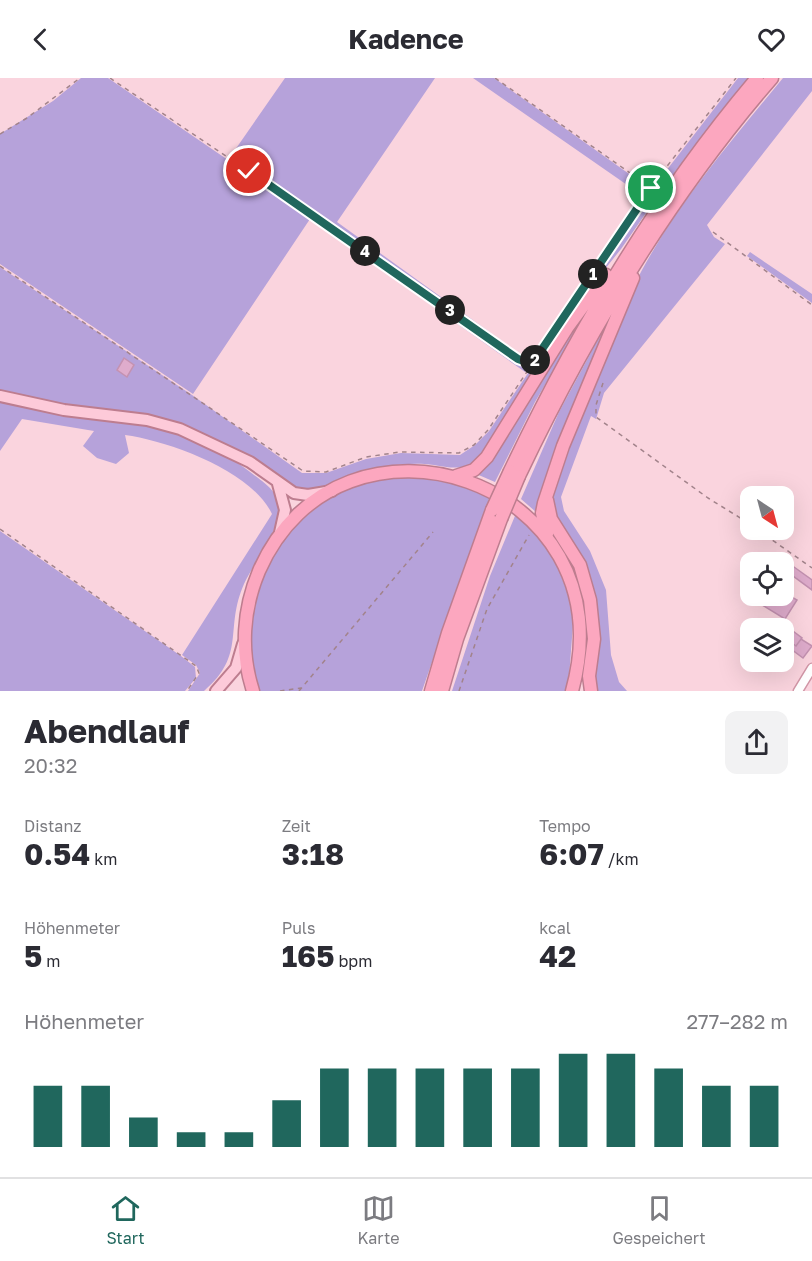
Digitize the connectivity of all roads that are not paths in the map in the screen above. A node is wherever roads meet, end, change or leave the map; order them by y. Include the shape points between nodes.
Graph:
1 (757, 78) edge
2 (772, 78) edge
3 (666, 217) junction
4 (628, 252) junction
5 (0, 396) edge
6 (514, 474) junction
7 (454, 476) junction
8 (278, 484) junction
9 (333, 491) junction
10 (548, 493) junction
11 (497, 515) junction
12 (279, 537) junction
13 (549, 540) junction
14 (245, 635) junction
15 (812, 668) edge
16 (576, 676) junction
17 (216, 691) edge
18 (253, 691) edge
19 (431, 691) edge
20 (442, 691) edge
21 (572, 691) edge
22 (583, 691) edge
23 (591, 691) edge
24 (798, 691) edge

1 - 4 highway via 701,147
2 - 3 highway via 710,154
3 - 6 highway via 589,339
3 - 10 highway via 619,306
4 - 6 highway via 579,333
4 - 7 highway via 612,267 573,320 487,457 474,470
5 - 8 main road via 180,429 249,462
6 - 11 highway, bridge
7 - 9 highway via 387,473
7 - 13 highway via 498,494
8 - 9 main road via 302,495
8 - 12 main road via 285,505
9 - 12 highway via 303,512
10 - 13 highway via 542,513
10 - 23 highway via 551,519 579,565 591,600
11 - 19 highway via 448,633
11 - 20 highway
12 - 14 highway via 256,578
13 - 16 highway via 566,571 577,605 580,640
14 - 17 main road via 236,668
14 - 18 highway
15 - 24 lane
16 - 21 highway
16 - 22 highway

